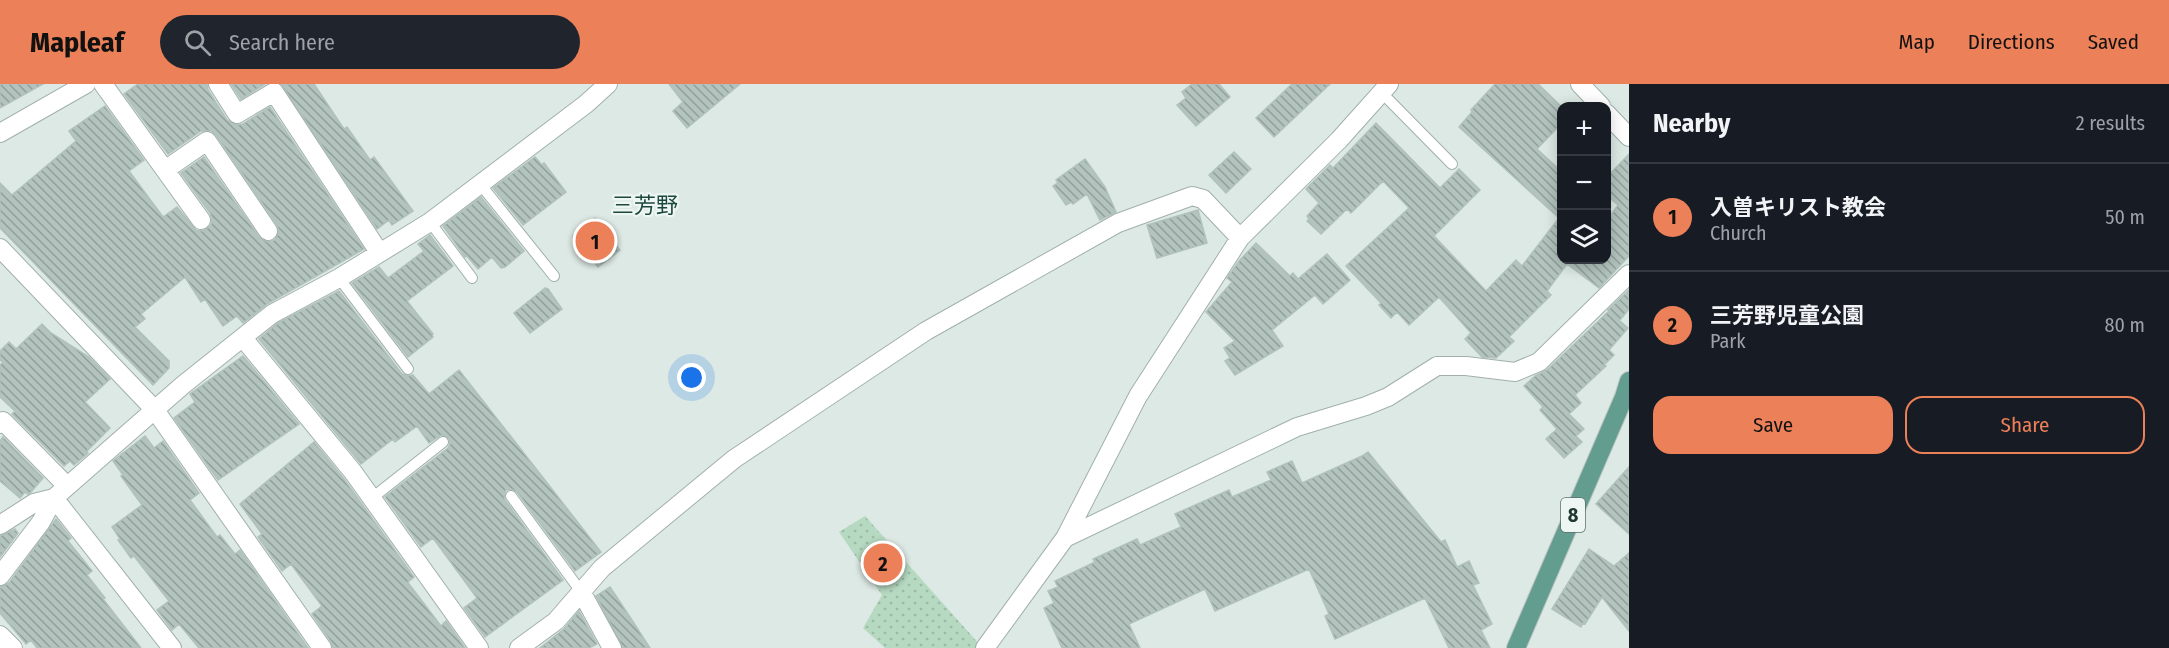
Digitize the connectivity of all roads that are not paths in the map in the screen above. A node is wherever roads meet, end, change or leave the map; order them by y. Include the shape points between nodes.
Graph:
1 (86, 84) edge
2 (103, 84) edge
3 (218, 84) edge
4 (608, 84) edge
5 (1580, 84) edge
6 (1385, 88) edge
7 (1596, 102) edge
8 (1611, 118) edge
9 (0, 133) edge
10 (1629, 137) edge
11 (1452, 164) dead end
12 (165, 170) junction
13 (481, 185) junction
14 (201, 220) dead end
15 (430, 222) junction
16 (268, 231) dead end
17 (1240, 238) junction
18 (0, 248) edge
19 (379, 252) junction
20 (1629, 274) edge
21 (554, 276) dead end
22 (339, 278) junction
23 (472, 278) dead end
24 (243, 338) junction
25 (408, 369) dead end
26 (1629, 381) edge
27 (155, 410) junction
28 (0, 424) edge
29 (443, 442) dead end
30 (61, 492) junction
31 (511, 496) dead end
32 (372, 498) junction
33 (0, 525) edge
34 (1065, 538) junction
35 (0, 576) edge
36 (582, 593) junction
37 (0, 635) edge
38 (13, 648) edge
39 (172, 648) edge
40 (322, 648) edge
41 (479, 648) edge
42 (519, 648) edge
43 (612, 648) edge
44 (984, 648) edge
45 (1516, 648) edge

1 - 9 street
2 - 12 street
3 - 19 street via 237,114 274,92
4 - 13 street
5 - 7 street
6 - 11 lane
6 - 17 street via 1340,140
8 - 10 street
12 - 14 street
12 - 16 street via 207,141
13 - 15 street
13 - 21 lane
15 - 19 street
15 - 23 lane
17 - 34 street via 1138,396
17 - 36 street via 1203,199 1192,196 1118,223 926,331 734,459 602,568
18 - 27 street
19 - 22 street
20 - 34 street via 1539,362 1528,368 1515,372 1437,366 1388,397 1297,427
22 - 24 street via 272,314
22 - 25 lane
24 - 27 street
24 - 32 street
26 - 45 main road, 8
27 - 30 street
27 - 40 street
28 - 30 street via 3,421
29 - 32 lane
30 - 33 street via 34,503
30 - 35 street
30 - 39 street
31 - 36 lane
32 - 41 street
34 - 44 street
36 - 42 street via 556,621
36 - 43 street
37 - 38 street

